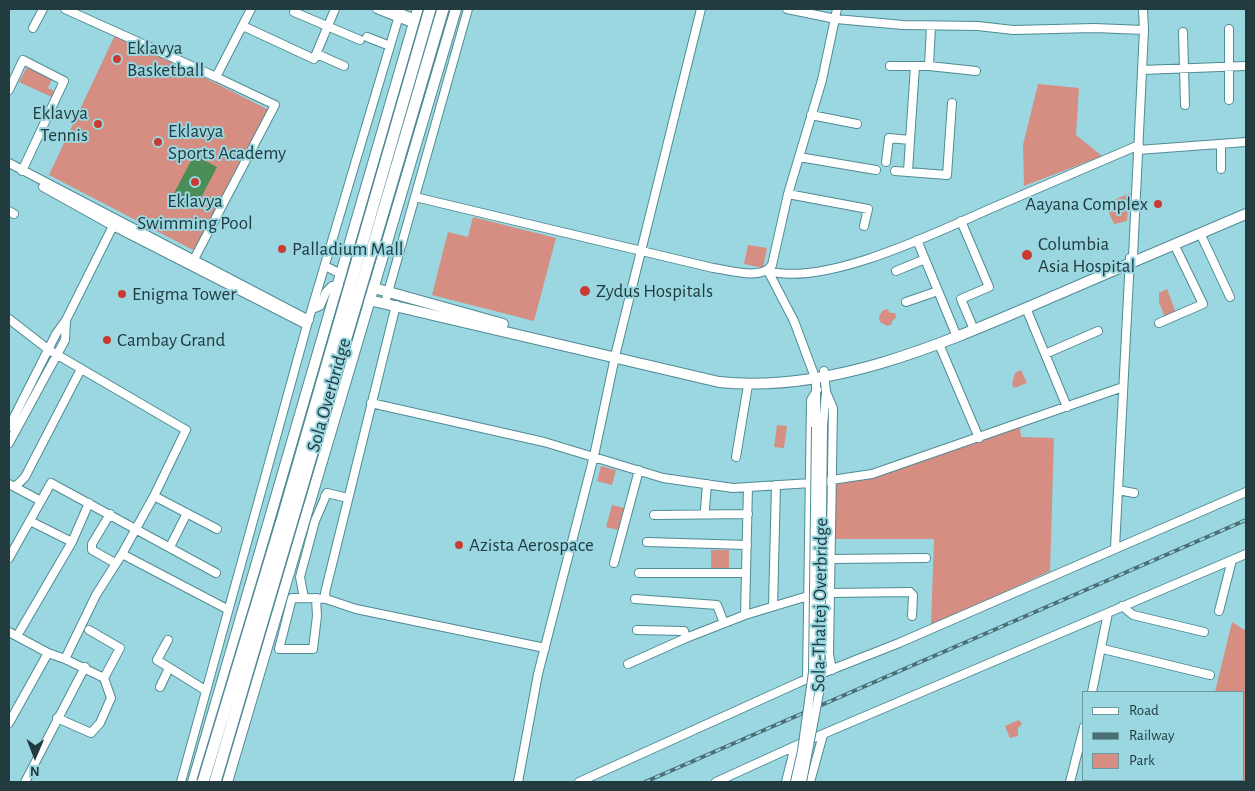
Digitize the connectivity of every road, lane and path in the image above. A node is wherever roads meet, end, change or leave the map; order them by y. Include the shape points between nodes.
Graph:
1 (43, 9) edge
2 (65, 9) edge
3 (251, 9) edge
4 (336, 9) edge
5 (377, 9) edge
6 (389, 9) edge
7 (430, 9) edge
8 (443, 9) edge
9 (456, 9) edge
10 (468, 9) edge
11 (701, 9) edge
12 (787, 9) edge
13 (837, 9) edge
14 (1143, 9) edge
15 (294, 12) dead end
16 (400, 14) edge
17 (416, 18) edge
18 (836, 19) junction
19 (242, 26) junction
20 (932, 26) junction
21 (328, 27) junction
22 (34, 28) dead end
23 (1229, 29) dead end
24 (1144, 30) junction
25 (1183, 32) dead end
26 (390, 46) junction
27 (316, 54) junction
28 (344, 66) dead end
29 (890, 66) dead end
30 (915, 66) junction
31 (929, 66) junction
32 (1246, 66) edge
33 (1229, 67) junction
34 (1184, 69) junction
35 (1142, 70) junction
36 (976, 71) dead end
37 (216, 77) junction
38 (9, 90) edge
39 (1229, 100) dead end
40 (952, 103) dead end
41 (1185, 105) dead end
42 (811, 115) junction
43 (857, 124) dead end
44 (910, 140) junction
45 (1246, 142) edge
46 (1221, 144) junction
47 (1138, 147) junction
48 (799, 157) junction
49 (886, 162) dead end
50 (9, 163) edge
51 (9, 169) edge
52 (1221, 169) dead end
53 (876, 170) dead end
54 (22, 171) junction
55 (895, 171) dead end
56 (908, 172) junction
57 (788, 194) junction
58 (415, 197) junction
59 (1246, 207) edge
60 (1246, 214) edge
61 (960, 222) junction
62 (113, 226) junction
63 (864, 226) dead end
64 (1200, 233) junction
65 (918, 240) junction
66 (1174, 244) junction
67 (642, 250) junction
68 (925, 259) junction
69 (1131, 259) junction
70 (192, 263) junction
71 (325, 266) junction
72 (768, 271) junction
73 (896, 271) dead end
74 (341, 274) junction
75 (338, 287) junction
76 (374, 288) junction
77 (389, 290) junction
78 (938, 291) junction
79 (1230, 297) dead end
80 (369, 300) junction
81 (906, 302) dead end
82 (390, 304) junction
83 (1026, 308) junction
84 (312, 309) junction
85 (9, 319) edge
86 (66, 320) junction
87 (308, 323) junction
88 (1159, 323) dead end
89 (972, 325) junction
90 (1098, 331) dead end
91 (955, 332) junction
92 (938, 344) junction
93 (48, 350) junction
94 (1045, 354) junction
95 (57, 355) junction
96 (615, 355) junction
97 (81, 369) junction
98 (819, 378) junction
99 (748, 385) junction
100 (1123, 387) junction
101 (826, 392) junction
102 (371, 403) junction
103 (1067, 407) junction
104 (9, 426) edge
105 (820, 426) junction
106 (979, 438) junction
107 (9, 443) edge
108 (594, 456) junction
109 (736, 457) dead end
110 (639, 470) junction
111 (832, 480) junction
112 (811, 483) junction
113 (707, 484) junction
114 (12, 486) edge
115 (776, 486) junction
116 (748, 487) junction
117 (1118, 490) junction
118 (1246, 492) edge
119 (327, 493) junction
120 (1134, 493) dead end
121 (154, 496) junction
122 (348, 498) junction
123 (42, 501) junction
124 (89, 503) junction
125 (705, 509) dead end
126 (187, 513) junction
127 (110, 514) junction
128 (748, 514) junction
129 (654, 516) dead end
130 (30, 521) junction
131 (136, 528) junction
132 (217, 529) dead end
133 (1117, 531) junction
134 (72, 542) junction
135 (648, 542) dead end
136 (1131, 542) junction
137 (747, 545) junction
138 (170, 547) junction
139 (1114, 548) junction
140 (122, 554) junction
141 (1246, 554) edge
142 (9, 558) edge
143 (926, 558) dead end
144 (831, 559) junction
145 (1232, 560) junction
146 (115, 563) junction
147 (292, 563) junction
148 (614, 564) dead end
149 (216, 573) dead end
150 (639, 573) dead end
151 (746, 574) junction
152 (830, 593) junction
153 (808, 596) junction
154 (304, 598) junction
155 (316, 598) junction
156 (326, 599) junction
157 (635, 599) dead end
158 (773, 606) junction
159 (1122, 606) junction
160 (227, 609) junction
161 (1219, 611) dead end
162 (1108, 613) junction
163 (745, 615) junction
164 (912, 616) dead end
165 (724, 623) junction
166 (89, 630) dead end
167 (637, 630) dead end
168 (9, 632) edge
169 (1204, 632) dead end
170 (17, 636) junction
171 (686, 638) junction
172 (168, 640) dead end
173 (545, 648) junction
174 (1103, 649) junction
175 (48, 652) junction
176 (65, 658) junction
177 (628, 664) dead end
178 (85, 667) junction
179 (169, 668) junction
180 (832, 670) junction
181 (1210, 675) dead end
182 (104, 678) junction
183 (807, 680) junction
184 (160, 687) dead end
185 (204, 690) junction
186 (1092, 691) edge
187 (57, 718) junction
188 (9, 723) edge
189 (822, 735) junction
190 (1082, 735) edge
191 (795, 746) junction
192 (24, 782) edge
193 (176, 782) edge
194 (181, 782) edge
195 (193, 782) edge
196 (203, 782) edge
197 (215, 782) edge
198 (227, 782) edge
199 (518, 782) edge
200 (579, 782) edge
201 (716, 782) edge
202 (786, 782) edge
203 (795, 782) edge
204 (802, 782) edge
205 (810, 782) edge
206 (1070, 782) edge

1 - 22 street
2 - 37 street
3 - 19 street
4 - 21 street
5 - 16 street
6 - 16 street
7 - 196 highway, Sola Overbridge, bridge
8 - 197 highway, Sola Overbridge, bridge
9 - 76 main road
10 - 58 street
11 - 67 street
12 - 18 street
13 - 18 street
14 - 24 street
15 - 21 street
16 - 17 street
16 - 26 street
17 - 74 main road
18 - 20 street
18 - 42 street
19 - 27 street via 314,59
19 - 37 street
20 - 24 street
20 - 31 street
21 - 26 street
21 - 27 street
23 - 33 street
24 - 35 street
25 - 34 street
26 - 71 street
27 - 28 street
29 - 30 street
30 - 31 street
30 - 44 street
31 - 36 street
32 - 33 street
33 - 34 street
33 - 39 street
34 - 35 street
34 - 41 street
35 - 47 street
37 - 70 street via 275,105
38 - 54 street via 22,60 64,81
40 - 56 street via 947,174
42 - 43 street
42 - 48 street
44 - 49 street via 889,138
44 - 56 street
45 - 46 street
46 - 47 street
46 - 52 street
47 - 61 street
47 - 69 street
48 - 53 street
48 - 57 street
50 - 54 street
51 - 62 street
54 - 70 street
55 - 56 street
57 - 63 street via 868,210
57 - 72 street
58 - 67 street
58 - 77 street
59 - 69 main road
60 - 64 main road
61 - 65 street
61 - 89 street via 989,287 961,298
62 - 70 street
62 - 86 street
64 - 66 main road
64 - 79 street
65 - 68 street
65 - 72 street via 868,259 826,269 792,273
66 - 69 main road
66 - 88 street via 1203,304
67 - 72 street via 713,268 760,274
67 - 96 street
68 - 73 street
68 - 78 street
69 - 83 main road
69 - 89 main road
69 - 100 street
70 - 87 street
71 - 74 street
71 - 84 street
72 - 98 street
74 - 75 main road
74 - 76 main road
75 - 80 main road
75 - 84 street via 332,286 320,306
75 - 195 main road
76 - 77 main road
76 - 80 main road
77 - 82 street
77 - 96 main road
78 - 81 street
78 - 91 street
80 - 82 main road
80 - 147 main road
82 - 96 main road
82 - 102 street
83 - 92 main road
83 - 94 street
84 - 87 street
85 - 93 street
86 - 93 street
86 - 95 street via 65,340
87 - 160 street
89 - 91 main road
90 - 94 street
91 - 98 main road
92 - 98 main road
92 - 106 street
93 - 95 street
93 - 104 street
94 - 103 street
95 - 97 street
95 - 107 street
96 - 98 main road via 745,379
96 - 99 main road via 719,382
96 - 108 street
97 - 114 street via 25,477
97 - 121 street via 186,430
98 - 99 main road
98 - 101 street
98 - 105 street
98 - 112 street via 811,400
99 - 109 street
100 - 103 street
100 - 117 street
101 - 105 street
101 - 111 street via 833,408
102 - 108 street
102 - 122 street
103 - 106 street
105 - 203 street, Sola-Thaltej Overbridge, bridge via 813,672
105 - 204 street, Sola-Thaltej Overbridge, bridge via 820,688
106 - 111 street via 872,474
108 - 110 street
108 - 173 street
110 - 113 street via 662,478
110 - 148 street
111 - 112 street
111 - 144 street
112 - 115 street
112 - 153 street
113 - 116 street
113 - 125 street
114 - 123 street
115 - 116 street
115 - 158 street
116 - 128 street
117 - 120 street
117 - 133 street
118 - 136 street
119 - 122 street
119 - 147 street
119 - 154 street via 315,521 300,577
121 - 126 street
121 - 131 street
122 - 156 street
123 - 124 street via 52,483
123 - 130 street
124 - 127 street
124 - 134 street
126 - 132 street
126 - 138 street
127 - 131 street
127 - 146 street via 92,544 92,550
128 - 129 street
128 - 137 street
130 - 134 street
130 - 142 street
131 - 138 street
131 - 140 street
133 - 136 street
133 - 139 street
134 - 170 street
135 - 137 street
136 - 139 street
137 - 151 street
138 - 149 street
139 - 180 street
140 - 146 street
140 - 160 street
141 - 145 street
143 - 144 street
144 - 152 street
145 - 159 street
145 - 161 street
146 - 176 street
147 - 198 main road
150 - 151 street
151 - 163 street
152 - 164 street via 910,592 913,595
152 - 180 street via 829,654
153 - 158 street
153 - 183 street
154 - 155 street
154 - 155 street via 292,598 279,649 313,649
155 - 156 street
156 - 173 street via 356,609
157 - 165 street via 717,605
158 - 163 street
159 - 162 street
159 - 169 street via 1132,615
160 - 185 street
162 - 174 street
162 - 189 street
163 - 165 street
165 - 171 street
166 - 182 street via 122,649
167 - 171 street via 684,631
168 - 170 street
170 - 175 street
171 - 177 street
172 - 179 street via 157,660
173 - 199 street
174 - 181 street
174 - 186 street
175 - 176 street
175 - 188 street
176 - 178 street
178 - 182 street
178 - 187 street
179 - 184 street
179 - 185 street
180 - 183 street
182 - 187 street via 111,698 94,732 83,731
183 - 200 street
185 - 194 street
187 - 192 street
189 - 191 street
189 - 205 street
190 - 206 street
191 - 201 street
191 - 202 street
193 - 194 street

